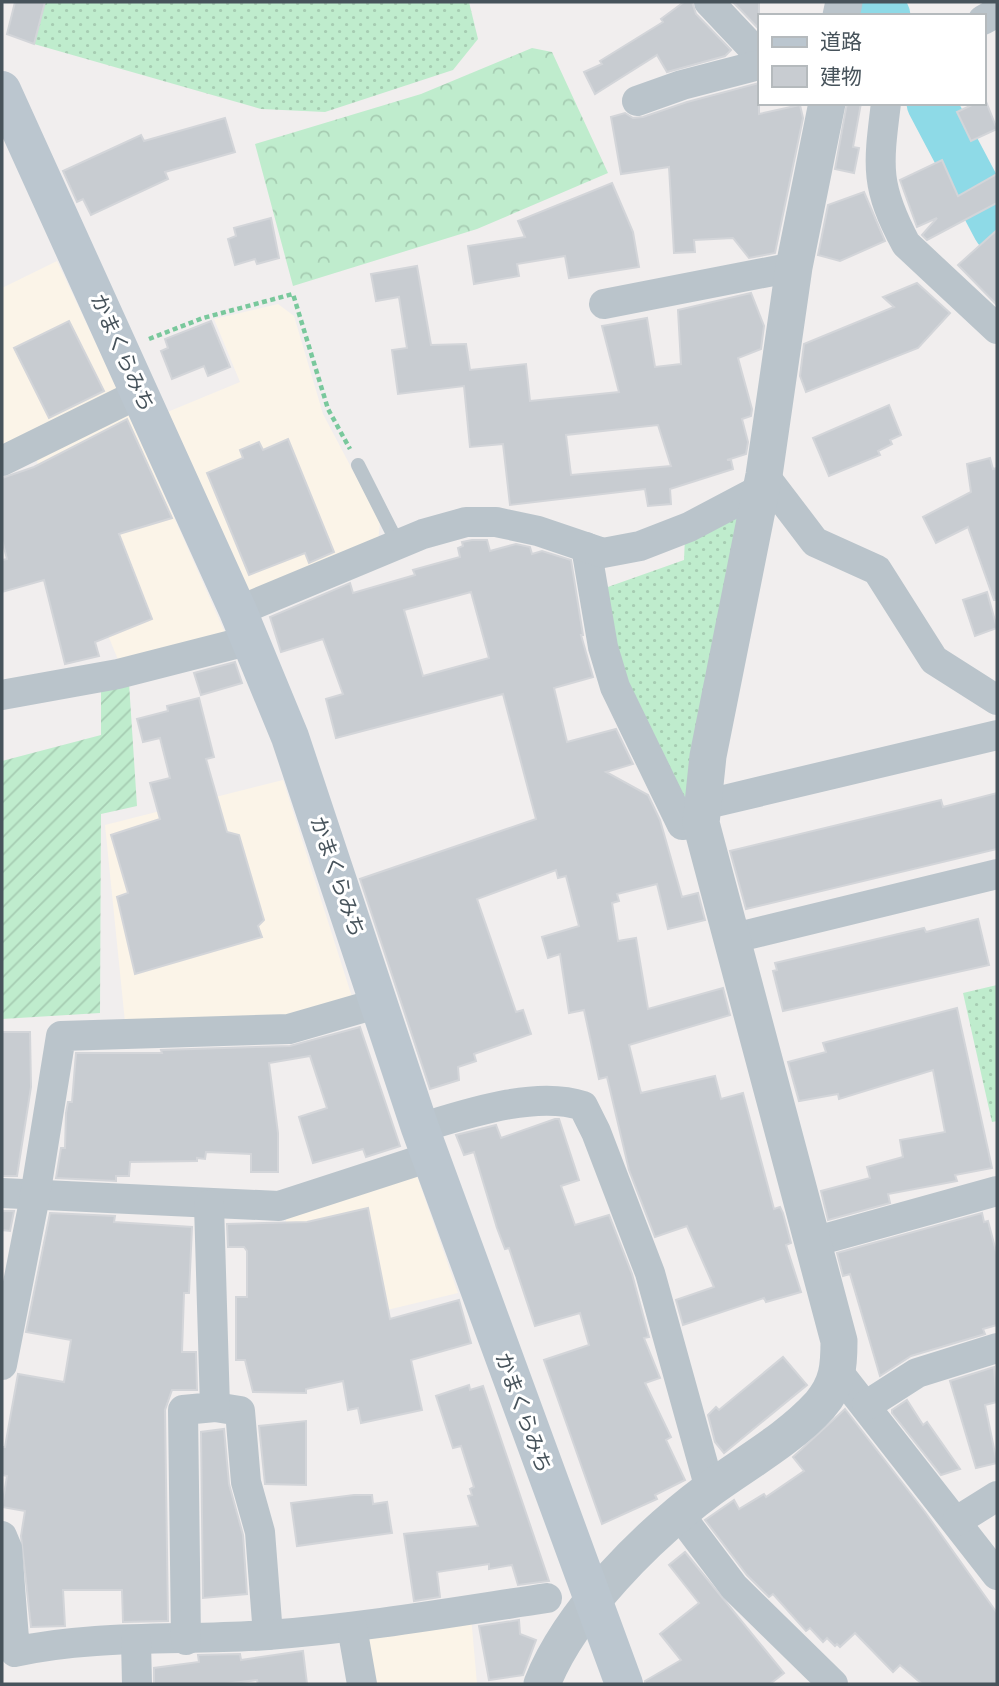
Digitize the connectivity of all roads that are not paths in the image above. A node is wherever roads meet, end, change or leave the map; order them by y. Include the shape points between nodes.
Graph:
1 (709, 2) edge
2 (758, 54) edge
3 (758, 65) edge
4 (2, 90) edge
5 (637, 101) dead end
6 (886, 105) edge
7 (820, 108) edge
8 (794, 267) junction
9 (604, 304) dead end
10 (997, 328) edge
11 (140, 393) junction
12 (2, 461) edge
13 (358, 465) road end
14 (763, 482) junction
15 (398, 544) junction
16 (586, 547) junction
17 (244, 625) junction
18 (2, 695) edge
19 (997, 700) edge
20 (997, 735) edge
21 (702, 814) junction
22 (997, 874) edge
23 (730, 939) junction
24 (379, 1003) junction
25 (425, 1143) junction
26 (997, 1191) edge
27 (2, 1193) edge
28 (35, 1196) junction
29 (209, 1205) junction
30 (813, 1242) junction
31 (997, 1348) edge
32 (2, 1365) edge
33 (839, 1373) junction
34 (867, 1405) junction
35 (215, 1407) junction
36 (710, 1489) junction
37 (997, 1496) edge
38 (679, 1514) junction
39 (957, 1521) junction
40 (2, 1536) edge
41 (997, 1575) edge
42 (547, 1598) dead end
43 (591, 1600) junction
44 (352, 1627) junction
45 (268, 1635) junction
46 (186, 1640) junction
47 (136, 1641) junction
48 (8, 1654) edge
49 (137, 1684) edge
50 (362, 1684) edge
51 (542, 1684) edge
52 (624, 1684) edge
53 (833, 1684) edge

1 - 2 street
3 - 5 street
4 - 11 main road, かまくらみち
6 - 10 street via 879,177 897,227 906,244
7 - 8 street
8 - 9 street
8 - 14 street
11 - 12 street
11 - 17 main road, かまくらみち
13 - 15 lane
14 - 16 street via 690,527 640,546 603,553
14 - 19 street via 815,542 877,570 934,660
14 - 21 street via 708,756
15 - 16 street via 466,522 486,522 538,531
15 - 17 street
16 - 21 street via 603,647 615,687 681,825
17 - 18 street via 118,674
17 - 24 main road, かまくらみち via 290,737
20 - 21 street
21 - 23 street
22 - 23 street
23 - 30 street
24 - 25 main road, かまくらみち
24 - 28 street via 289,1030 61,1036
25 - 29 street via 279,1206
25 - 36 street via 490,1107 564,1100 583,1106 650,1273
25 - 43 main road, かまくらみち
26 - 30 street
27 - 28 street
28 - 29 street
28 - 32 street
29 - 35 street
30 - 33 street via 839,1341
31 - 34 street via 917,1373
33 - 34 street
33 - 36 street via 821,1403 797,1426
34 - 39 street via 909,1465
35 - 45 street via 240,1411 246,1482 260,1532
35 - 46 street via 183,1410
36 - 38 street
37 - 39 street
38 - 43 street
38 - 53 street via 734,1587
39 - 41 street
40 - 48 street via 7,1548
42 - 44 street
43 - 51 street
43 - 52 main road, かまくらみち
44 - 45 street
44 - 50 street
45 - 46 street
46 - 47 street
47 - 48 street via 49,1644
47 - 49 street

